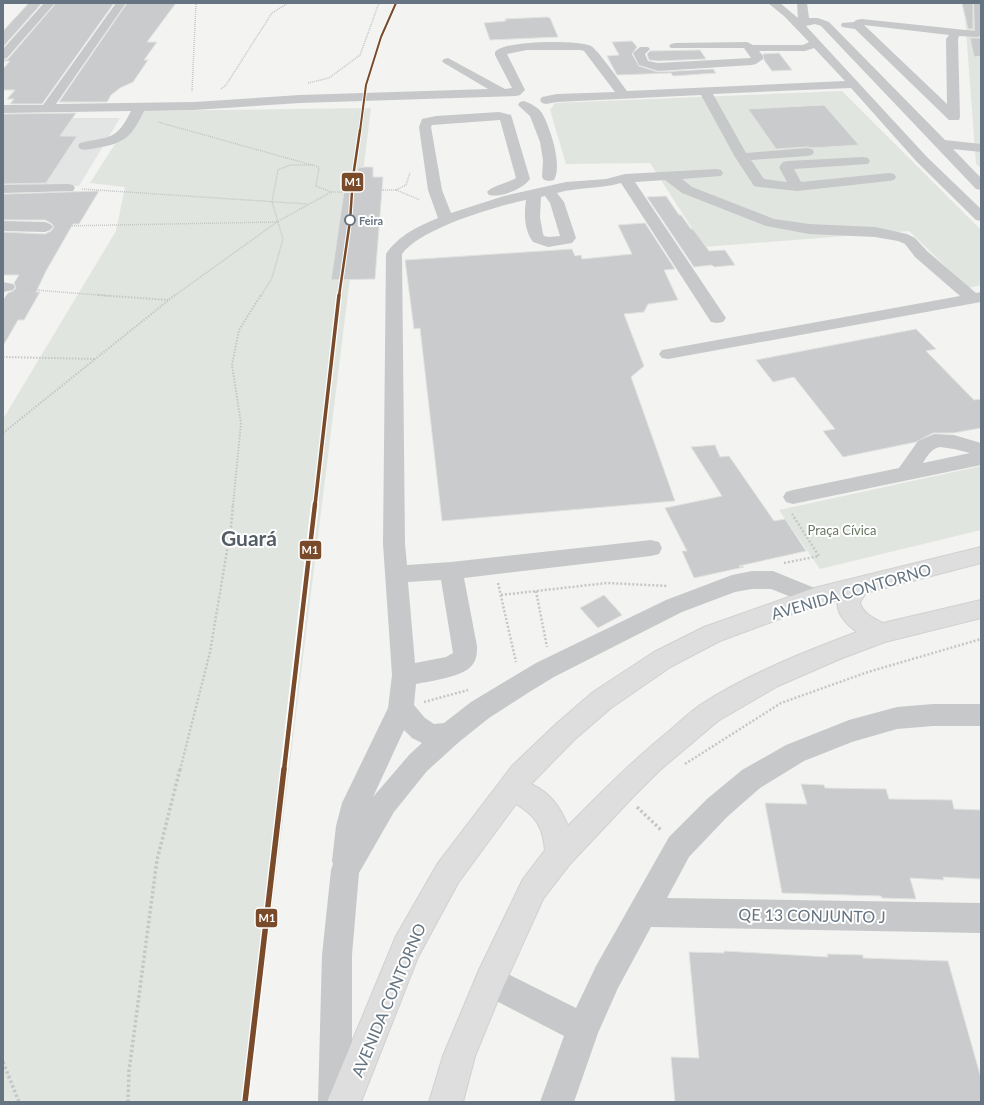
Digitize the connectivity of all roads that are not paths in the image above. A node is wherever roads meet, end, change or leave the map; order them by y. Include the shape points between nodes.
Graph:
1 (50, 3) edge
2 (121, 3) edge
3 (773, 3) edge
4 (802, 3) edge
5 (979, 3) edge
6 (822, 22) junction
7 (802, 24) junction
8 (858, 26) junction
9 (956, 32) junction
10 (814, 42) junction
11 (711, 45) junction
12 (675, 46) dead end
13 (748, 47) junction
14 (644, 49) dead end
15 (3, 56) edge
16 (595, 56) junction
17 (551, 58) dead end
18 (516, 59) dead end
19 (503, 60) junction
20 (448, 61) dead end
21 (726, 64) junction
22 (854, 84) junction
23 (720, 90) junction
24 (705, 91) junction
25 (624, 95) junction
26 (527, 97) junction
27 (902, 104) junction
28 (524, 105) dead end
29 (873, 105) junction
30 (3, 109) edge
31 (46, 109) junction
32 (137, 112) junction
33 (954, 117) junction
34 (732, 119) junction
35 (920, 124) junction
36 (530, 143) junction
37 (752, 144) dead end
38 (940, 144) junction
39 (85, 146) dead end
40 (981, 148) edge
41 (840, 150) dead end
42 (742, 157) junction
43 (863, 161) dead end
44 (767, 171) junction
45 (716, 173) dead end
46 (669, 176) junction
47 (889, 176) dead end
48 (625, 178) junction
49 (557, 182) junction
50 (797, 186) junction
51 (981, 186) edge
52 (3, 188) edge
53 (68, 188) road end
54 (528, 195) junction
55 (444, 214) junction
56 (981, 217) edge
57 (3, 226) edge
58 (45, 227) road end
59 (976, 298) edge
60 (717, 318) dead end
61 (668, 354) dead end
62 (981, 450) edge
63 (981, 458) edge
64 (906, 474) junction
65 (792, 505) road end
66 (651, 548) dead end
67 (981, 555) edge
68 (451, 571) junction
69 (396, 574) junction
70 (858, 587) junction
71 (814, 597) junction
72 (981, 609) edge
73 (882, 633) junction
74 (404, 675) junction
75 (401, 708) junction
76 (981, 715) edge
77 (450, 734) junction
78 (511, 788) junction
79 (560, 854) junction
80 (345, 870) junction
81 (644, 912) junction
82 (981, 918) edge
83 (490, 981) junction
84 (583, 1029) junction
85 (335, 1102) edge
86 (344, 1102) edge
87 (446, 1102) edge
88 (557, 1102) edge

1 - 15 street
2 - 31 street
3 - 7 street
4 - 7 street
5 - 9 street via 981,32
6 - 7 street
6 - 8 street
6 - 27 street
7 - 10 street
8 - 9 street via 862,22
8 - 33 street
9 - 33 street via 952,39
10 - 13 street via 805,48
10 - 22 street
11 - 12 street
11 - 13 street
11 - 21 street
13 - 21 street via 757,56 755,61
14 - 21 street via 639,53 643,63 658,67
16 - 17 street
16 - 19 street via 582,47 516,47 501,52
16 - 25 street
18 - 19 street
19 - 26 street
20 - 26 street
22 - 23 street
22 - 29 street
23 - 24 street
23 - 34 street
24 - 25 street
24 - 34 street
25 - 26 street
26 - 28 street
26 - 32 street via 352,106 217,105
26 - 36 street
27 - 29 street via 894,108
27 - 35 street
29 - 56 street via 923,161
30 - 31 street
31 - 32 street
32 - 39 street via 128,130 120,138
33 - 35 street via 945,121
34 - 42 street
35 - 38 street
36 - 49 street via 550,160
36 - 55 street via 522,180
36 - 55 street via 503,117 427,122 425,127 434,183
37 - 44 street
38 - 40 street
38 - 51 street
41 - 44 street
42 - 44 street
42 - 44 street via 759,183
43 - 50 street via 788,165 786,167
44 - 50 street
45 - 46 street
46 - 48 street
46 - 59 street via 692,192 772,223 809,229 875,232 902,237 910,241 921,254
47 - 50 street
48 - 49 street via 595,184
48 - 60 street
49 - 54 street
49 - 54 street via 557,202 568,238 562,242 538,239
52 - 53 street
54 - 55 street
55 - 69 street via 423,231 399,244 394,254 393,522
57 - 58 street
59 - 61 street
62 - 64 street via 948,441 933,442 925,447
63 - 64 street
64 - 65 street
66 - 68 street
67 - 70 main road, AVENIDA CONTORNO
68 - 69 street
68 - 74 street via 465,646 463,660 455,665
69 - 74 street
70 - 71 main road, AVENIDA CONTORNO
70 - 73 main road via 851,593 848,602 851,612 869,629
71 - 77 street via 773,580 752,580 732,584 674,606 545,670 480,710
71 - 78 main road, AVENIDA CONTORNO via 712,634 663,659 602,700 565,732
72 - 73 main road
73 - 79 main road via 769,679 709,713 622,789
74 - 75 street
75 - 77 street via 413,723 425,732 437,736
75 - 80 street via 356,803 350,826
76 - 81 street via 897,718 849,731 795,753 751,778 679,847
77 - 80 street via 418,763 384,803
78 - 79 main road via 537,801 547,812 555,825
78 - 86 main road, AVENIDA CONTORNO via 448,873 407,947
79 - 83 main road via 533,889
80 - 85 street via 337,955
81 - 82 street, QE 13 CONJUNTO J
81 - 84 street via 607,977
83 - 84 street
83 - 87 main road via 459,1056
84 - 88 street

